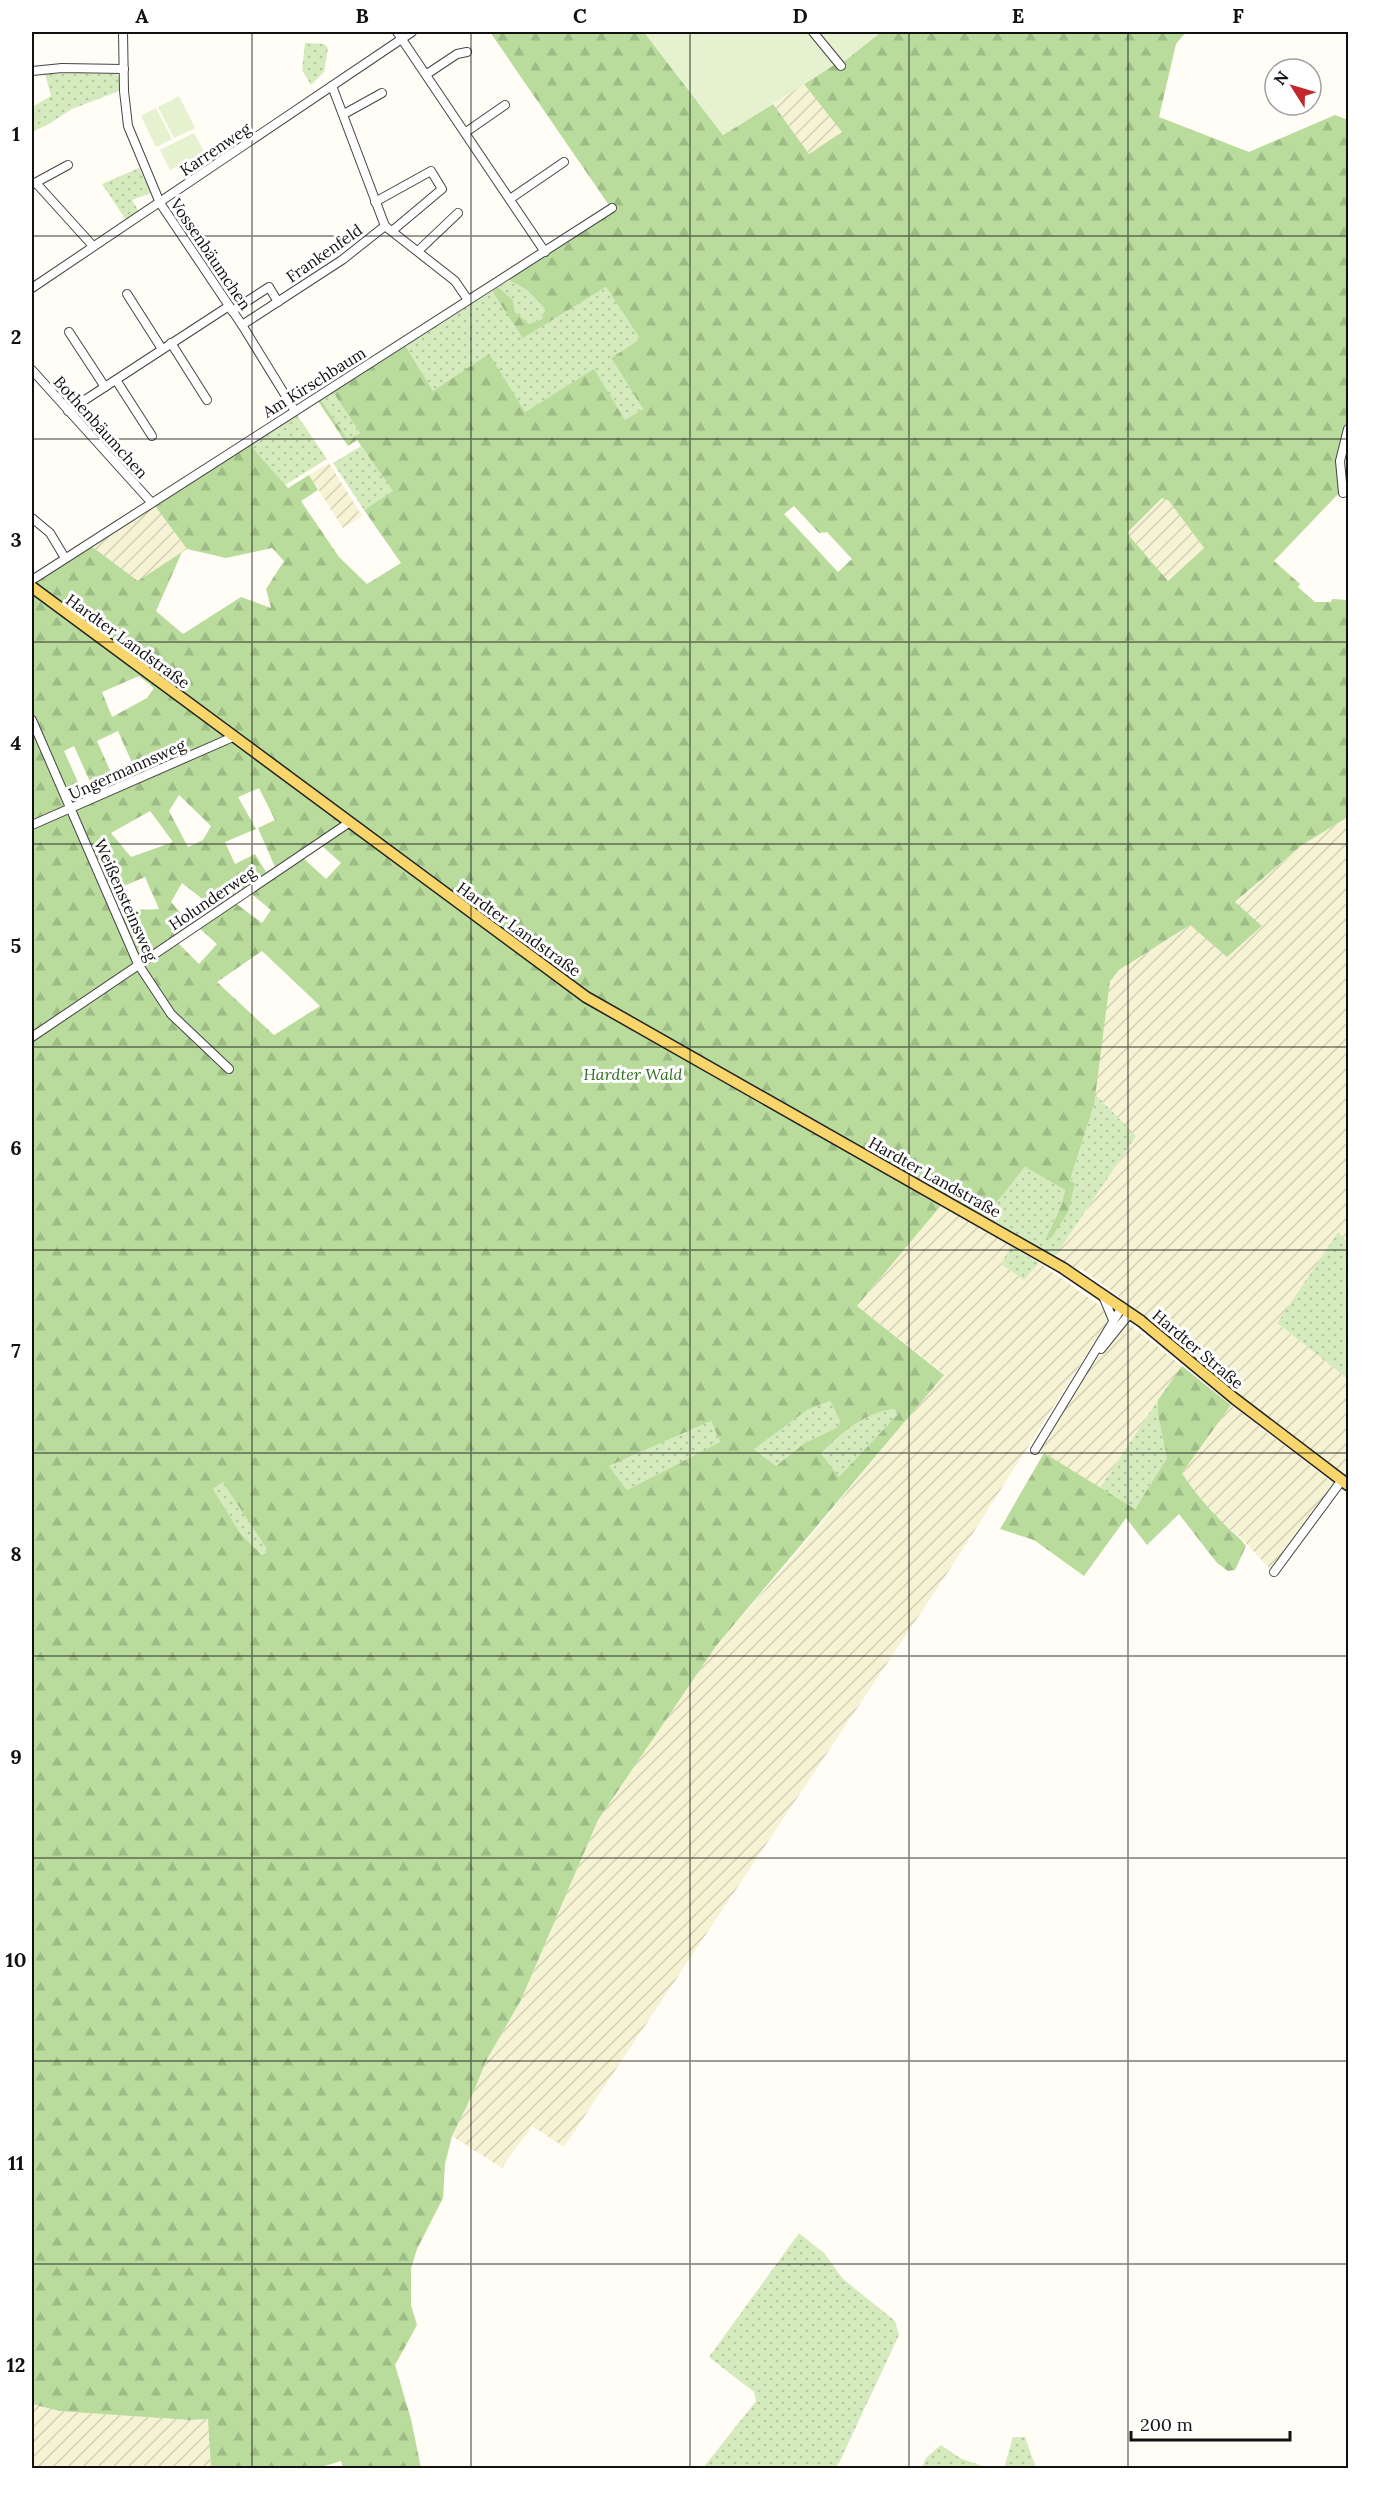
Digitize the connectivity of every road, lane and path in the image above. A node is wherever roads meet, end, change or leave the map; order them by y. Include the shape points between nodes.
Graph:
1 (123, 32) edge
2 (412, 32) edge
3 (813, 32) edge
4 (400, 35) edge
5 (467, 52) dead end
6 (841, 66) dead end
7 (124, 69) junction
8 (32, 71) edge
9 (427, 74) junction
10 (332, 86) junction
11 (382, 93) dead end
12 (505, 105) dead end
13 (344, 114) junction
14 (466, 132) junction
15 (564, 162) dead end
16 (68, 165) dead end
17 (34, 184) edge
18 (510, 199) junction
19 (375, 202) junction
20 (160, 203) junction
21 (612, 208) dead end
22 (458, 213) dead end
23 (389, 228) junction
24 (93, 246) junction
25 (418, 250) junction
26 (545, 252) junction
27 (32, 288) edge
28 (127, 294) dead end
29 (468, 300) junction
30 (278, 302) junction
31 (230, 308) junction
32 (242, 325) junction
33 (69, 332) dead end
34 (171, 343) junction
35 (162, 349) junction
36 (32, 370) edge
37 (116, 380) junction
38 (105, 387) junction
39 (207, 400) dead end
40 (68, 411) junction
41 (295, 411) junction
42 (1348, 429) edge
43 (152, 436) dead end
44 (1343, 493) dead end
45 (151, 502) junction
46 (32, 518) edge
47 (65, 558) junction
48 (32, 580) edge
49 (32, 587) edge
50 (32, 720) edge
51 (233, 737) junction
52 (70, 808) junction
53 (350, 822) junction
54 (32, 825) edge
55 (138, 964) junction
56 (32, 1037) edge
57 (230, 1069) dead end
58 (1023, 1244) joint
59 (1101, 1293) junction
60 (1126, 1310) junction
61 (1113, 1320) junction
62 (1094, 1356) junction
63 (1035, 1450) dead end
64 (1345, 1483) edge
65 (1274, 1572) dead end

1 - 7 street, Vossenbäumchen
2 - 4 street, Karrenweg
3 - 6 street
4 - 9 street
4 - 10 street, Karrenweg
5 - 9 street via 457,54
7 - 8 street
7 - 20 street, Vossenbäumchen via 128,126
9 - 14 street
10 - 13 street
10 - 20 street, Karrenweg
11 - 13 street
12 - 14 street
13 - 19 street
14 - 18 street
15 - 18 street
16 - 17 street
17 - 24 street
18 - 26 street
19 - 23 street
19 - 23 street, Frankenfeld via 431,171 442,189
20 - 24 street, Karrenweg
20 - 31 street, Vossenbäumchen
21 - 26 street, Am Kirschbaum
22 - 25 street
23 - 25 street
23 - 30 street, Frankenfeld
24 - 27 street, Karrenweg
25 - 29 street via 455,281
26 - 29 street, Am Kirschbaum
28 - 35 street
29 - 41 street, Am Kirschbaum
30 - 31 street, Frankenfeld via 269,287
30 - 32 street, Frankenfeld
31 - 32 street, Vossenbäumchen
31 - 34 street
32 - 41 street, Vossenbäumchen
33 - 38 street
34 - 35 street
34 - 39 street
35 - 37 street
36 - 40 street, Bothenbäumchen
37 - 38 street
37 - 43 street
38 - 40 street
40 - 45 street, Bothenbäumchen
41 - 45 street, Am Kirschbaum
42 - 44 street via 1340,461
45 - 47 street, Am Kirschbaum
46 - 47 street via 50,533
47 - 48 street, Am Kirschbaum
49 - 51 main road, Hardter Landstraße
50 - 52 street, Weißensteinsweg
51 - 52 street, Ungermannsweg
51 - 53 main road, Hardter Landstraße
52 - 54 street, Ungermannsweg
52 - 55 street, Weißensteinsweg
53 - 55 street, Holunderweg
53 - 58 main road, Hardter Landstraße via 592,1000
55 - 56 street, Holunderweg
55 - 57 street, Weißensteinsweg via 171,1014
58 - 59 main road, Hardter Straße
59 - 60 main road, Hardter Straße
59 - 61 street
60 - 61 street
60 - 62 street
60 - 64 main road, Hardter Straße
61 - 62 street
62 - 63 street
64 - 65 street

